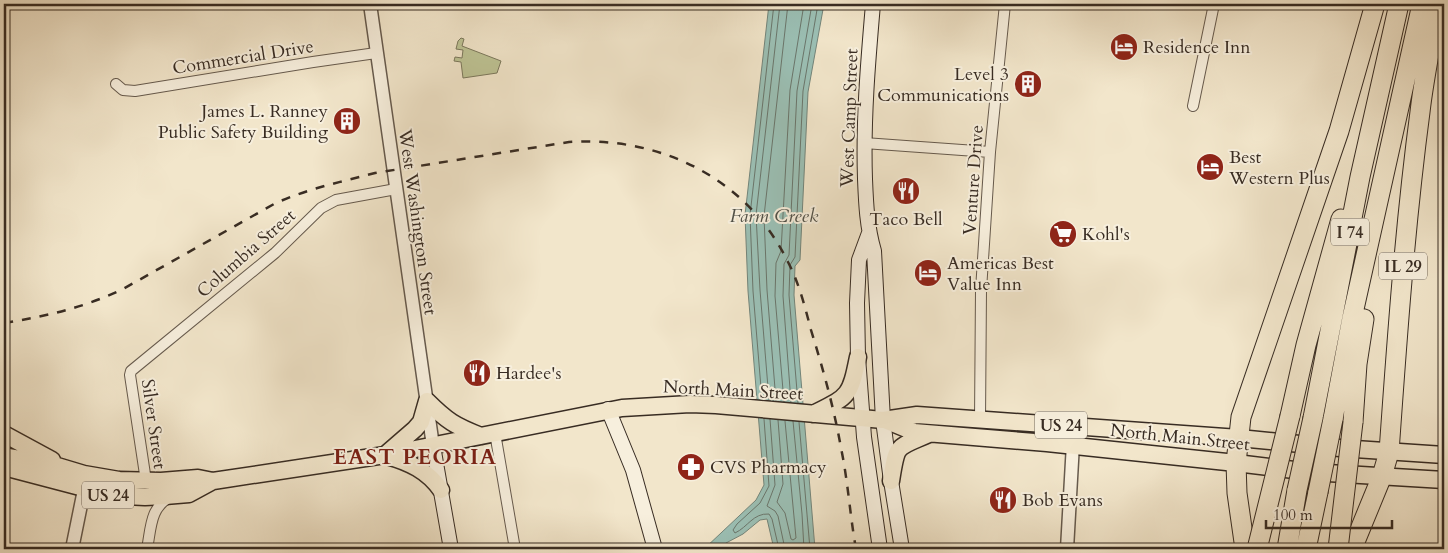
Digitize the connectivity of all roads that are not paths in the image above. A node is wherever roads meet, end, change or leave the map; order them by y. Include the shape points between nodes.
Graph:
1 (370, 4) edge
2 (874, 4) edge
3 (1005, 4) edge
4 (1214, 4) edge
5 (1375, 4) edge
6 (1399, 4) edge
7 (1422, 4) edge
8 (1438, 4) edge
9 (376, 53) junction
10 (1421, 54) junction
11 (116, 84) dead end
12 (1402, 88) junction
13 (1193, 106) dead end
14 (864, 143) junction
15 (990, 152) junction
16 (1360, 177) junction
17 (396, 190) junction
18 (869, 233) junction
19 (858, 357) junction
20 (131, 371) joint
21 (427, 401) junction
22 (608, 409) junction
23 (813, 414) junction
24 (863, 418) junction
25 (883, 420) junction
26 (980, 420) junction
27 (1074, 426) junction
28 (930, 433) junction
29 (4, 434) edge
30 (488, 435) junction
31 (1239, 438) junction
32 (434, 446) junction
33 (1072, 446) junction
34 (1389, 452) junction
35 (385, 455) junction
36 (1444, 455) edge
37 (4, 456) edge
38 (1236, 463) junction
39 (4, 467) edge
40 (69, 469) junction
41 (1382, 476) junction
42 (1444, 480) edge
43 (146, 481) junction
44 (213, 481) junction
45 (891, 481) junction
46 (86, 482) junction
47 (441, 490) junction
48 (176, 495) junction
49 (126, 496) junction
50 (151, 529) junction
51 (72, 549) edge
52 (147, 549) edge
53 (451, 549) edge
54 (515, 549) edge
55 (655, 549) edge
56 (880, 549) edge
57 (902, 549) edge
58 (1067, 549) edge
59 (1245, 549) edge
60 (1256, 549) edge
61 (1287, 549) edge
62 (1306, 549) edge
63 (1338, 549) edge
64 (1352, 549) edge

1 - 9 street, West Washington Street
2 - 14 main road, West Camp Street
3 - 15 street, Venture Drive
4 - 13 street
5 - 31 highway via 1328,164 1240,417
6 - 16 highway, I 74
7 - 10 highway, I 74
8 - 10 highway, IL 29
9 - 11 street, Commercial Drive via 135,91 123,90
9 - 17 street, West Washington Street
10 - 12 highway, I 74
10 - 34 highway, IL 29 via 1423,89 1403,273
12 - 62 highway, I 74, bridge
12 - 63 highway, bridge via 1363,327
14 - 15 street
14 - 18 main road, West Camp Street
15 - 26 street, Venture Drive via 981,290
16 - 60 highway, bridge via 1346,204 1312,321
16 - 61 highway, I 74, bridge
17 - 20 street, Columbia Street via 336,200 321,208 275,253
17 - 21 street, West Washington Street
18 - 19 main road, West Camp Street via 858,260
18 - 25 main road, West Camp Street via 874,251
19 - 23 main road via 854,380 846,394
19 - 24 main road, West Camp Street
20 - 43 street, Silver Street
21 - 30 main road via 455,426
21 - 32 street, West Washington Street
21 - 35 main road via 421,422
22 - 23 main road, North Main Street / US 24 via 690,404
22 - 30 main road, North Main Street / US 24
22 - 55 main road via 633,470
23 - 24 main road, North Main Street / US 24
24 - 25 main road, North Main Street / US 24
24 - 56 main road, West Camp Street
25 - 26 main road, North Main Street / US 24 via 917,414
25 - 28 main road, North Main Street / US 24 via 914,432
25 - 45 main road, West Camp Street
26 - 27 main road, North Main Street / US 24
27 - 31 main road, North Main Street / US 24
27 - 33 street
28 - 33 main road, North Main Street / US 24
28 - 45 main road via 905,443 897,451
29 - 40 main road
30 - 32 main road, North Main Street / US 24
30 - 54 street
31 - 34 main road, North Main Street / US 24
31 - 38 highway
32 - 35 main road, US 24
32 - 47 main road
33 - 38 main road, North Main Street / US 24
33 - 58 street
34 - 36 main road, North Main Street / US 24
34 - 41 highway, IL 29
35 - 44 main road, US 24
35 - 47 main road via 421,470
37 - 40 main road
38 - 41 main road, North Main Street / US 24
38 - 59 highway
39 - 46 main road, US 24
40 - 46 main road, US 24
41 - 42 main road, North Main Street / US 24
41 - 64 highway
43 - 44 main road, US 24 via 198,478
43 - 46 main road, US 24
44 - 48 main road, US 24 via 189,494
45 - 57 main road, West Camp Street
46 - 49 main road, US 24 via 96,493
46 - 51 street
47 - 53 main road
48 - 49 main road, US 24
48 - 50 street via 156,508
49 - 50 street via 147,507 151,513
50 - 52 street

